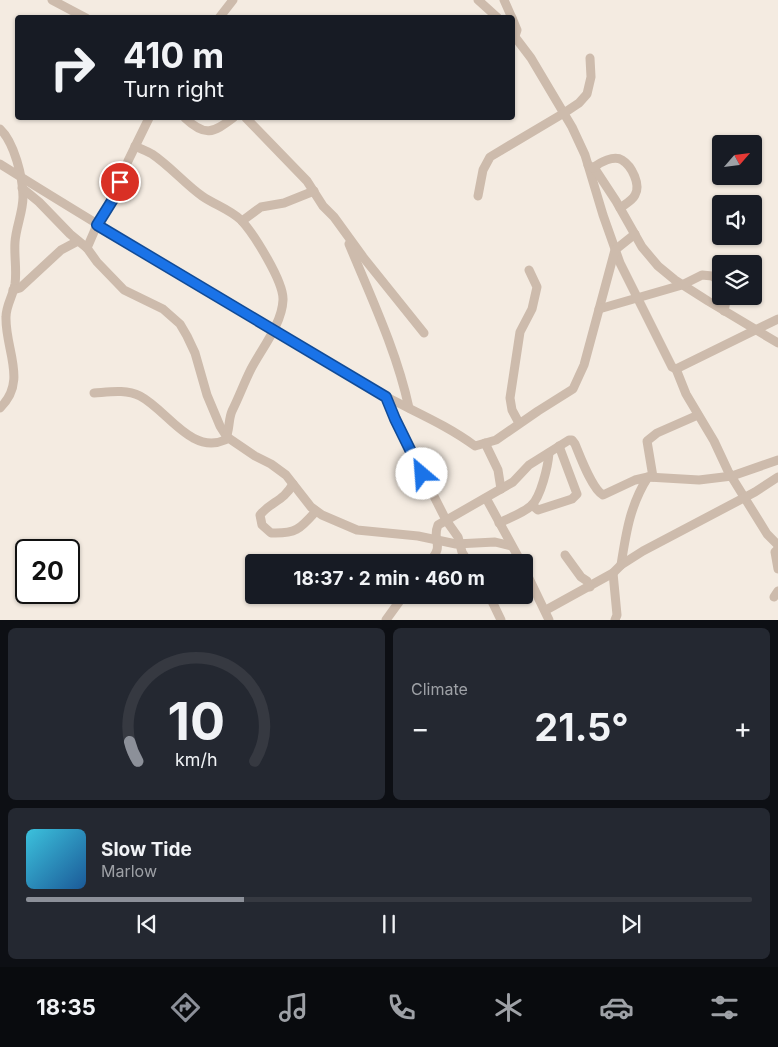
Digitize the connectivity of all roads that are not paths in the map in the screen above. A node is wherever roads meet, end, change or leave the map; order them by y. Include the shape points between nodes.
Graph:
1 (52, 0) edge
2 (226, 0) edge
3 (233, 0) edge
4 (478, 0) edge
5 (504, 0) edge
6 (226, 10) junction
7 (80, 15) edge
8 (222, 15) edge
9 (496, 15) edge
10 (511, 15) edge
11 (515, 35) edge
12 (590, 58) dead end
13 (564, 113) junction
14 (148, 120) edge
15 (188, 120) edge
16 (230, 120) edge
17 (248, 120) edge
18 (0, 129) edge
19 (135, 146) junction
20 (0, 164) edge
21 (591, 167) junction
22 (21, 177) junction
23 (22, 188) junction
24 (314, 191) junction
25 (478, 196) dead end
26 (620, 208) junction
27 (242, 221) junction
28 (97, 225) junction
29 (635, 234) junction
30 (347, 236) junction
31 (78, 241) junction
32 (87, 248) junction
33 (615, 250) junction
34 (529, 270) dead end
35 (712, 276) edge
36 (682, 285) junction
37 (13, 290) junction
38 (638, 299) junction
39 (4, 305) edge
40 (725, 305) edge
41 (598, 309) junction
42 (724, 311) junction
43 (778, 319) edge
44 (274, 330) junction
45 (755, 330) junction
46 (424, 333) dead end
47 (778, 343) edge
48 (676, 370) junction
49 (94, 393) dead end
50 (386, 397) junction
51 (0, 408) edge
52 (409, 408) junction
53 (698, 416) junction
54 (519, 424) junction
55 (227, 437) junction
56 (485, 443) junction
57 (559, 446) junction
58 (549, 453) junction
59 (778, 460) edge
60 (764, 465) junction
61 (732, 476) junction
62 (651, 477) junction
63 (775, 479) edge
64 (293, 484) junction
65 (501, 489) junction
66 (744, 496) junction
67 (486, 498) junction
68 (532, 505) junction
69 (316, 511) junction
70 (446, 520) junction
71 (499, 523) junction
72 (437, 541) junction
73 (460, 543) junction
74 (778, 545) edge
75 (511, 546) junction
76 (778, 549) edge
77 (435, 554) edge
78 (463, 554) edge
79 (516, 554) edge
80 (565, 555) dead end
81 (621, 565) junction
82 (778, 569) edge
83 (613, 573) junction
84 (533, 586) edge
85 (590, 587) junction
86 (398, 604) edge
87 (493, 604) edge
88 (547, 615) edge
89 (386, 620) edge
90 (501, 620) edge
91 (615, 620) edge

1 - 7 lane
2 - 6 lane
3 - 6 lane
4 - 9 lane
5 - 10 lane
6 - 8 lane
11 - 13 lane
12 - 13 lane via 591,77 587,94
13 - 21 lane
13 - 25 lane via 490,157
14 - 19 lane
15 - 16 lane via 200,130 211,131
17 - 24 lane
18 - 22 lane via 7,136
19 - 27 lane
19 - 28 lane via 115,196
20 - 22 lane
21 - 26 lane
21 - 26 lane via 613,158 622,160 629,167 637,191
21 - 33 lane
22 - 23 lane
22 - 28 lane
23 - 31 lane
23 - 37 lane
24 - 27 lane via 284,203 261,207
24 - 30 lane
26 - 29 lane
27 - 44 lane via 281,285 282,306
28 - 32 lane
28 - 44 lane
29 - 33 lane
29 - 36 lane via 658,266
30 - 46 lane
30 - 52 lane via 396,363
31 - 32 lane
31 - 37 lane via 60,250 20,288
32 - 55 lane via 124,290 163,309 180,324 195,353 207,395
33 - 38 lane
33 - 41 lane
34 - 54 lane via 537,286 532,309 520,332 510,398
35 - 36 lane via 702,275
36 - 38 lane
36 - 42 lane
37 - 39 lane
38 - 41 lane
38 - 48 lane
39 - 51 lane via 14,385
40 - 42 lane
41 - 54 lane via 584,365 573,389
42 - 45 lane
43 - 45 lane
44 - 50 lane
44 - 55 lane via 250,370 231,415
45 - 47 lane
45 - 48 lane
48 - 53 lane
49 - 55 lane via 128,392 139,395 185,432 209,444
50 - 52 lane
50 - 70 lane
52 - 56 lane via 457,433 474,446
53 - 61 lane
53 - 62 lane via 657,433 647,441
54 - 56 lane via 496,440
55 - 64 lane via 271,464
56 - 65 lane via 498,470
57 - 58 lane
57 - 62 lane via 572,440 603,496 635,480
57 - 68 lane via 576,494 572,499 538,510
58 - 65 lane
58 - 68 lane
59 - 60 lane
60 - 61 lane
60 - 63 lane
61 - 62 lane via 699,480
61 - 66 lane
62 - 81 lane via 636,497
63 - 66 lane
64 - 69 lane
64 - 69 lane via 288,494 260,515 262,525 271,533 288,534 302,527
65 - 67 lane
66 - 74 lane via 767,534
66 - 81 lane
67 - 70 lane
67 - 71 lane
68 - 71 lane
69 - 72 lane via 357,530
70 - 72 lane via 438,525
70 - 73 lane
71 - 75 lane
72 - 73 lane
72 - 77 lane
73 - 75 lane via 495,542
73 - 78 lane
75 - 79 lane
76 - 82 lane via 775,552
80 - 85 lane
81 - 83 lane
83 - 85 lane
83 - 91 lane via 618,615
84 - 88 lane
85 - 88 lane
86 - 89 lane
87 - 90 lane

